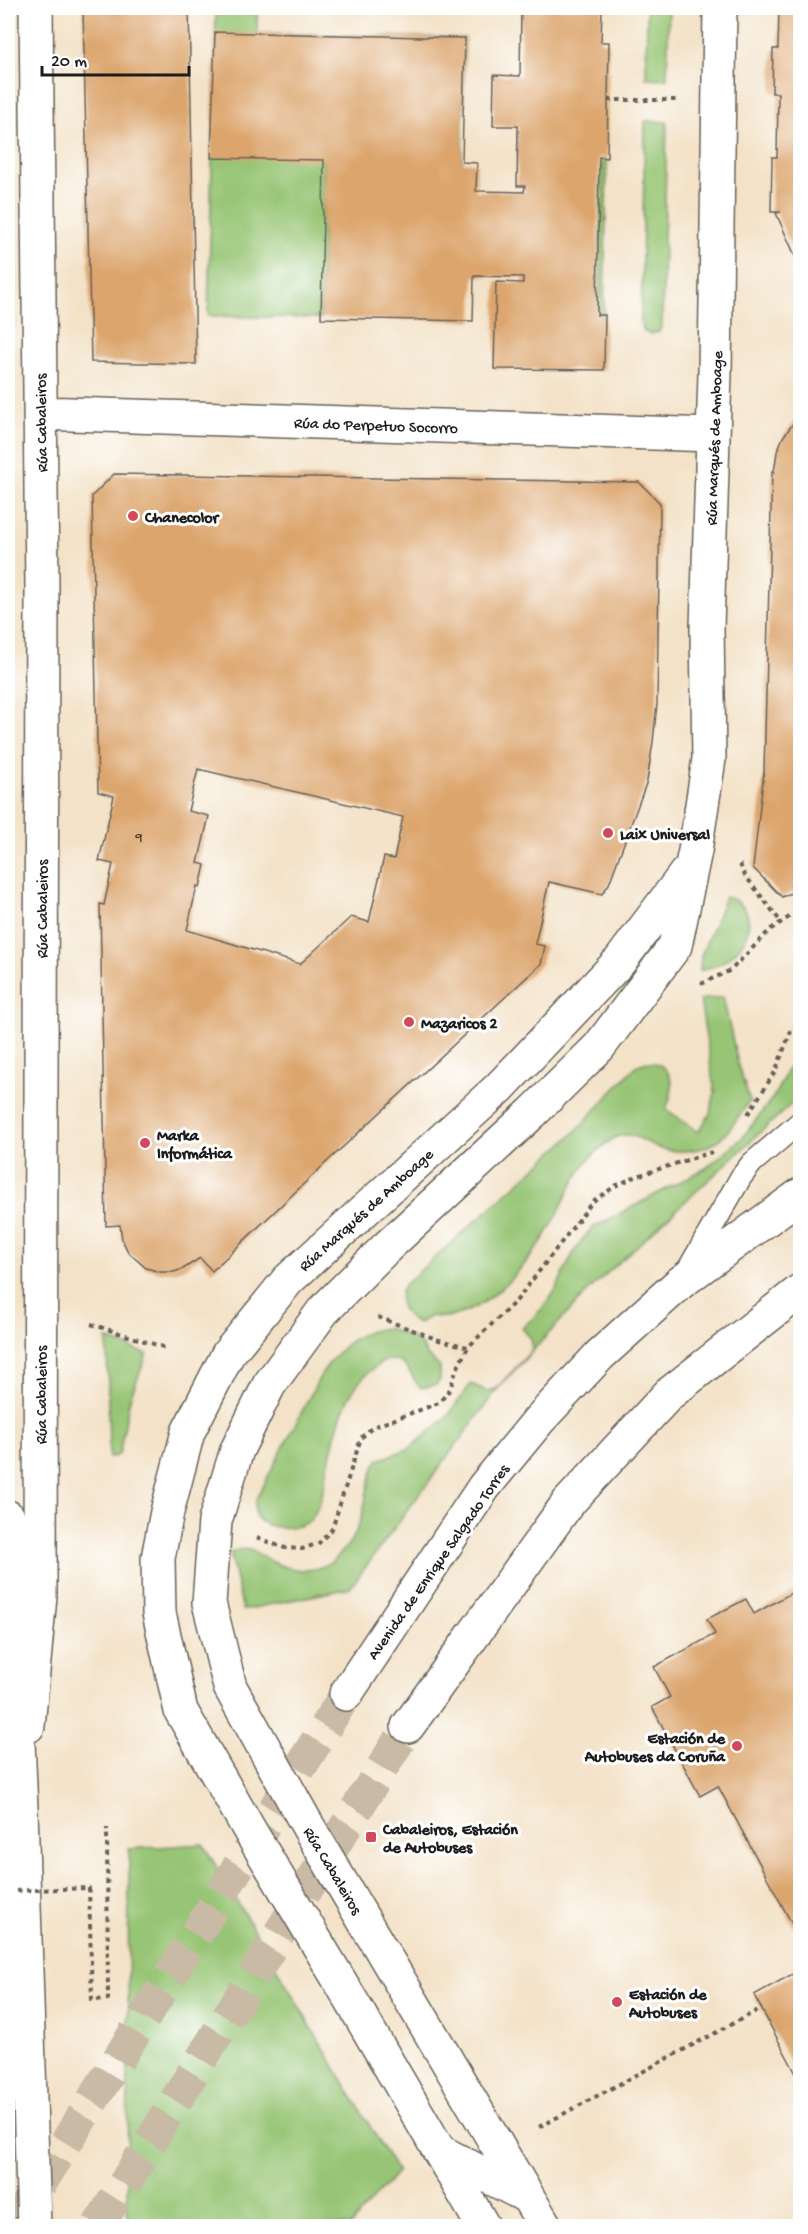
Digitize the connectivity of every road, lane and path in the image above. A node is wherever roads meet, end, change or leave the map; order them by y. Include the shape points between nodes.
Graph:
1 (36, 8) edge
2 (720, 8) edge
3 (608, 100) dead end
4 (669, 100) dead end
5 (40, 413) junction
6 (713, 435) junction
7 (740, 864) dead end
8 (691, 867) junction
9 (801, 910) edge
10 (782, 922) junction
11 (697, 986) dead end
12 (801, 1022) edge
13 (746, 1117) dead end
14 (801, 1122) edge
15 (718, 1147) dead end
16 (801, 1195) edge
17 (680, 1283) junction
18 (801, 1291) edge
19 (373, 1315) dead end
20 (91, 1324) dead end
21 (468, 1347) junction
22 (166, 1348) dead end
23 (8, 1517) edge
24 (215, 1521) joint
25 (253, 1536) dead end
26 (346, 1694) tunnel mouth
27 (408, 1726) tunnel mouth
28 (21, 1809) junction
29 (107, 1828) dead end
30 (8, 1891) edge
31 (762, 2008) dead end
32 (538, 2127) dead end
33 (439, 2151) junction
34 (529, 2212) edge
35 (34, 2226) edge
36 (483, 2226) edge
37 (545, 2226) edge

1 - 5 main road, Rúa Cabaleiros
2 - 6 main road, Rúa Marqués de Amboage
3 - 4 path
5 - 6 main road, Rúa do Perpetuo Socorro
5 - 28 main road, Rúa Cabaleiros via 40,1596
6 - 8 main road, Rúa Marqués de Amboage via 707,628 709,759
7 - 10 path
8 - 24 main road, Rúa Marqués de Amboage via 675,946 599,1047 323,1311 269,1385 237,1450
8 - 33 main road, Rúa Marqués de Amboage via 612,970 499,1088 288,1280 228,1354 188,1432 158,1558 159,1613 181,1711
9 - 10 path
10 - 11 path via 731,970
12 - 13 path via 791,1031 775,1072
14 - 17 lane via 741,1177
15 - 21 path via 711,1153 637,1176 593,1201 517,1300
16 - 17 main road, Avenida de Enrique Salgado Torres
17 - 26 main road, Avenida de Enrique Salgado Torres via 600,1355 484,1487
18 - 27 main road via 669,1394 568,1503
19 - 21 path
20 - 22 path
21 - 25 path via 450,1389 439,1403 373,1427 361,1438 332,1529 319,1543 302,1549 285,1548
23 - 28 main road
24 - 34 main road, Rúa Cabaleiros via 209,1603 230,1687
28 - 35 main road
29 - 30 path, bridge via 108,1999 92,2000 89,1888
31 - 32 path
33 - 34 main road
33 - 36 main road
34 - 37 main road, Rúa Cabaleiros

